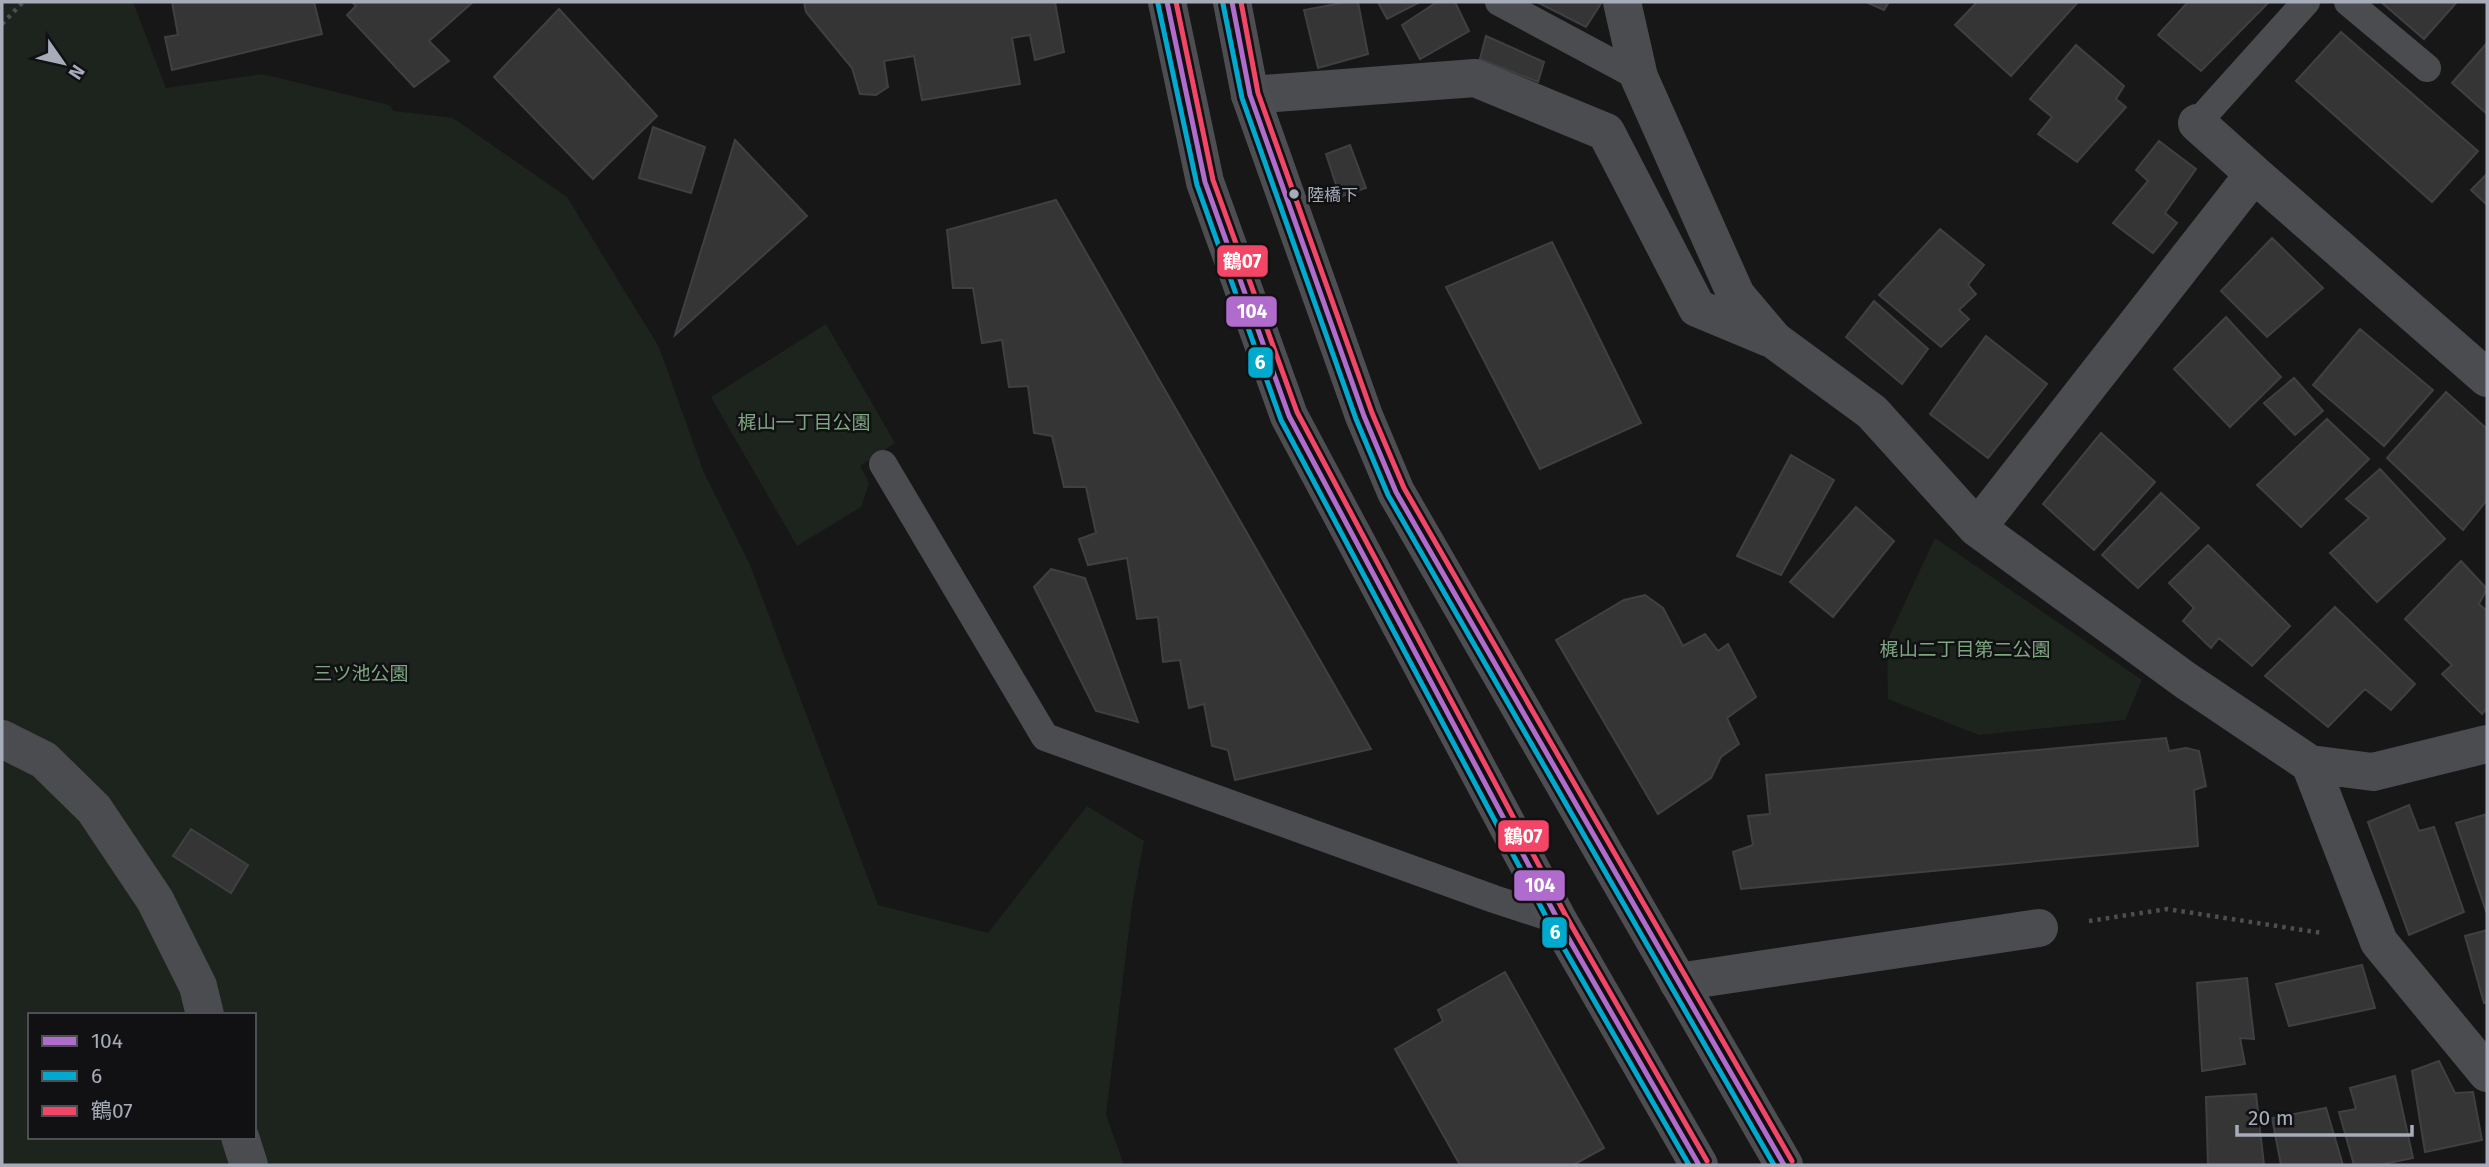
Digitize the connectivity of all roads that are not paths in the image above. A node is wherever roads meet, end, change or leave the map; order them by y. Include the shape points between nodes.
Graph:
1 (1167, 2) edge
2 (1233, 2) edge
3 (1500, 2) edge
4 (1622, 2) edge
5 (2306, 2) edge
6 (2348, 2) edge
7 (2427, 68) dead end
8 (1639, 77) junction
9 (1250, 95) junction
10 (2197, 123) joint
11 (2253, 174) junction
12 (1774, 340) junction
13 (2487, 378) edge
14 (883, 464) dead end
15 (1978, 528) junction
16 (2, 739) edge
17 (2487, 744) edge
18 (2310, 764) junction
19 (1558, 920) junction
20 (2039, 928) road end
21 (1678, 982) junction
22 (205, 1013) edge
23 (2487, 1073) edge
24 (241, 1139) edge
25 (249, 1165) edge
26 (1699, 1165) edge
27 (1784, 1165) edge

1 - 19 main road via 1205,182 1289,416
2 - 9 main road
3 - 8 lane
4 - 8 street
5 - 10 lane
6 - 7 lane
8 - 12 street via 1736,295
9 - 12 street via 1475,78 1606,132 1697,309
9 - 21 main road via 1364,416 1396,492
10 - 11 street
11 - 13 street
11 - 15 street
12 - 15 street via 1871,412
14 - 19 lane via 1045,737
15 - 18 street via 2185,680
16 - 22 street via 44,760 94,809 155,900 198,986
17 - 18 street via 2373,772
18 - 23 street via 2379,942
19 - 26 main road
20 - 21 street
21 - 27 main road
24 - 25 street

